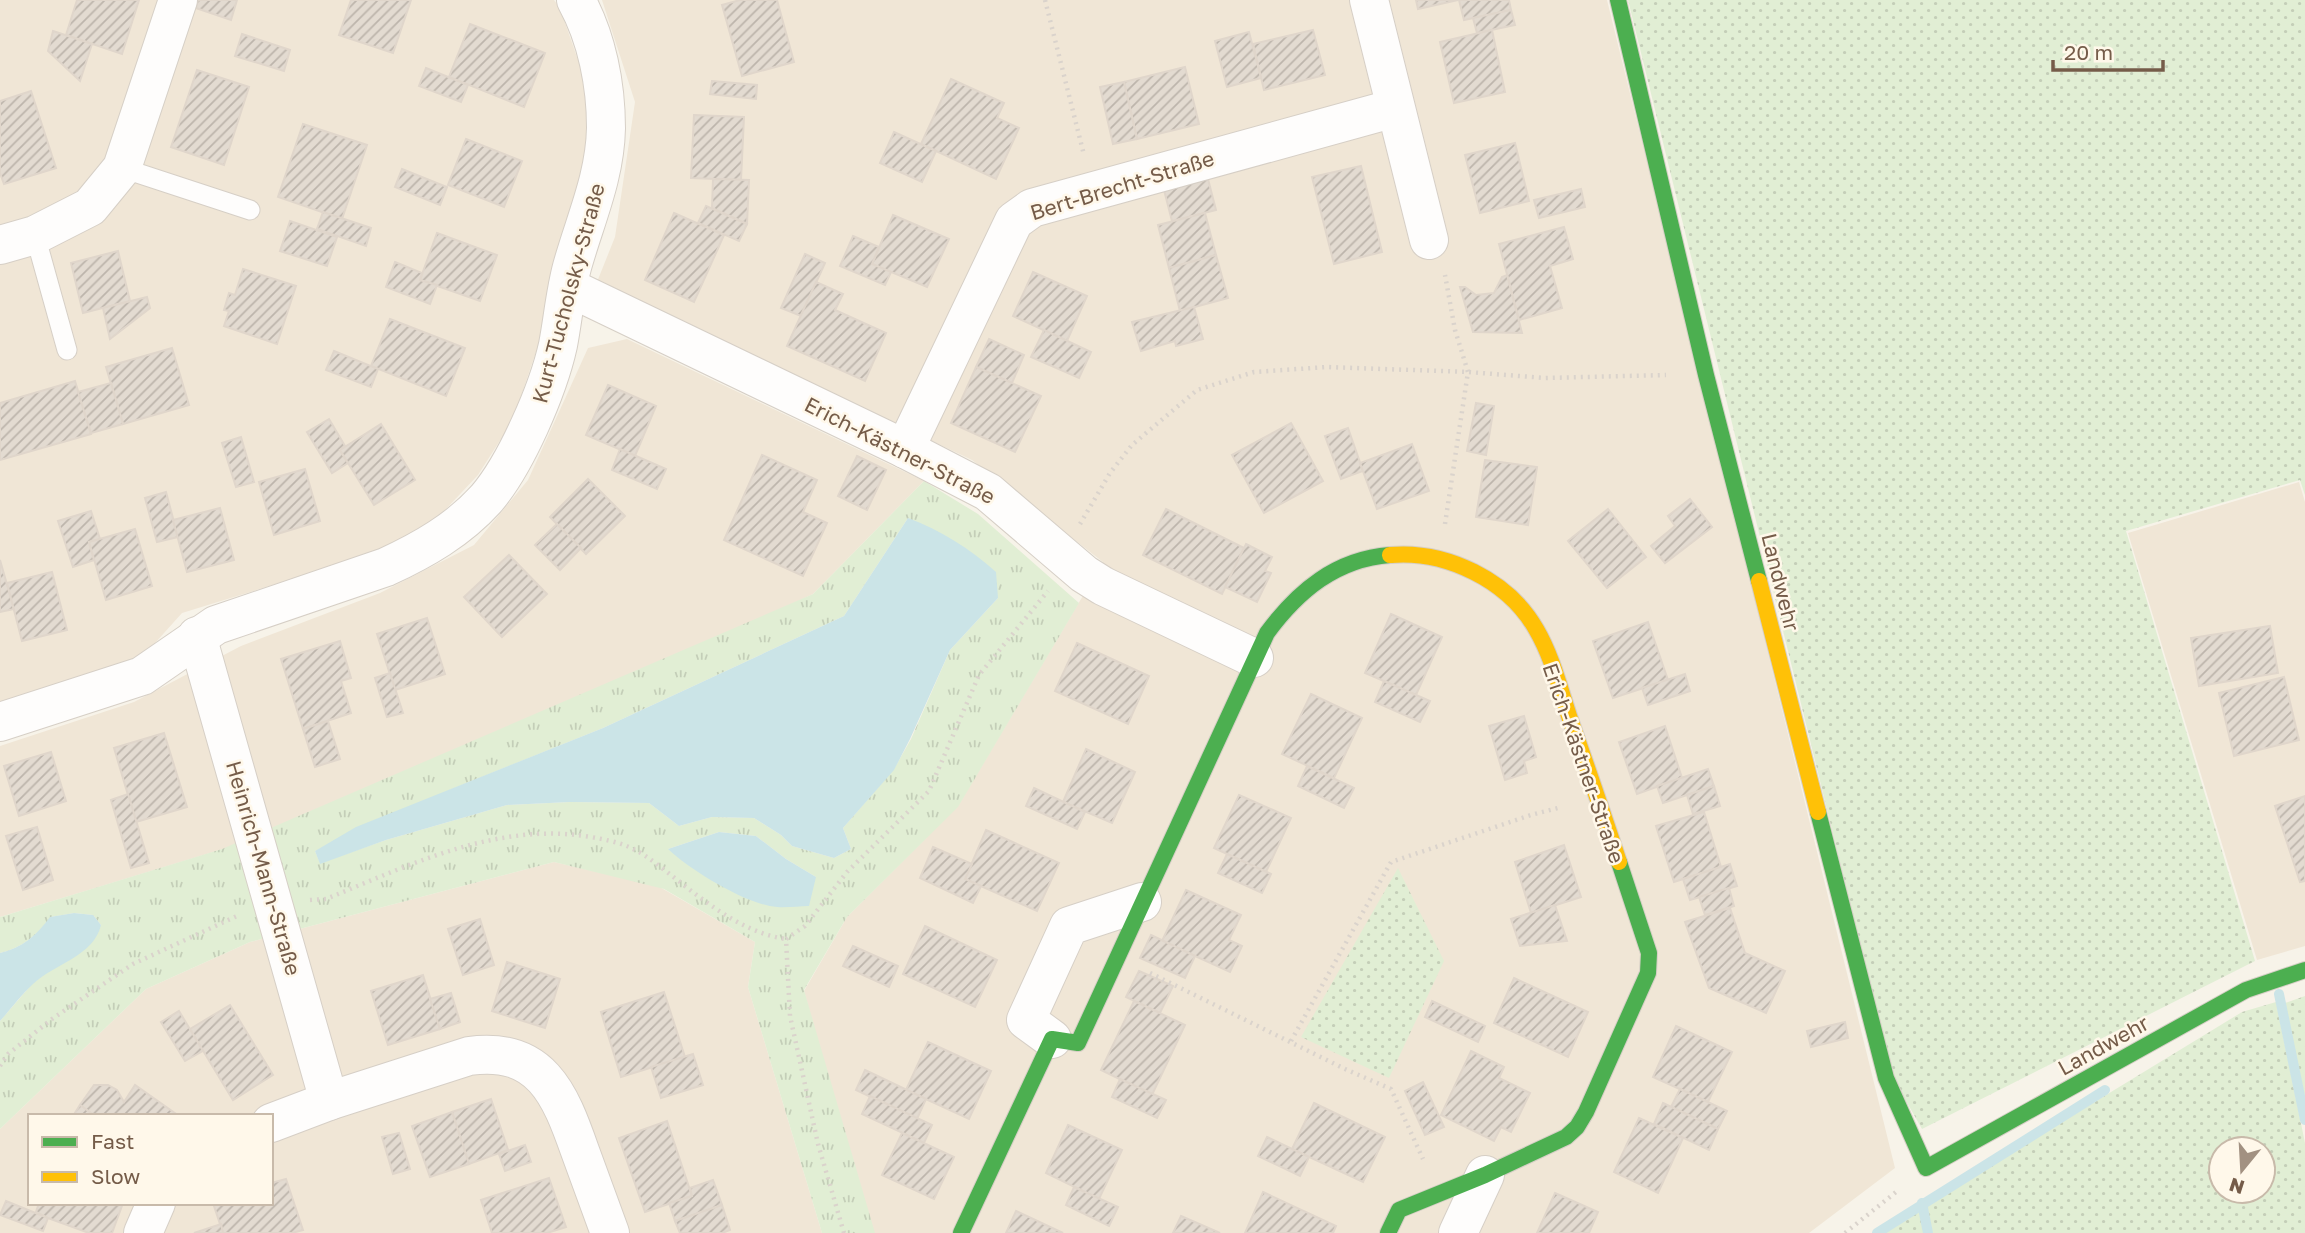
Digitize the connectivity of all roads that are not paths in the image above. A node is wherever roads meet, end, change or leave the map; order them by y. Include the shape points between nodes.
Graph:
1 (178, 0) edge
2 (576, 0) edge
3 (1369, 0) edge
4 (1618, 0) edge
5 (1395, 108) junction
6 (122, 167) junction
7 (250, 210) dead end
8 (18, 240) edge
9 (1429, 240) road end
10 (568, 288) junction
11 (67, 350) dead end
12 (905, 449) junction
13 (197, 636) junction
14 (1254, 658) junction
15 (0, 723) edge
16 (1142, 902) junction
17 (2305, 970) edge
18 (1052, 1039) junction
19 (329, 1101) junction
20 (273, 1122) edge
21 (1485, 1175) junction
22 (610, 1233) edge
23 (961, 1233) edge
24 (1388, 1233) edge
25 (1458, 1233) edge

1 - 6 street
2 - 10 street, Kurt-Tucholsky-Straße via 601,73 606,128 598,188
3 - 5 street
4 - 17 street, Landwehr via 1706,375 1886,1078 1926,1168 2246,990
5 - 9 street
5 - 12 street, Bert-Brecht-Straße via 1032,208 1014,221
6 - 7 lane
6 - 8 street via 90,207
8 - 11 lane
10 - 12 street, Erich-Kästner-Straße
10 - 13 street, Kurt-Tucholsky-Straße via 558,345 538,404 498,483 472,512 441,537 395,562 216,625
12 - 14 street, Erich-Kästner-Straße via 988,492 1102,586
13 - 15 street, Kurt-Tucholsky-Straße via 142,676
13 - 19 street, Heinrich-Mann-Straße
14 - 16 street, Erich-Kästner-Straße
14 - 21 street, Erich-Kästner-Straße via 1280,614 1310,584 1360,558 1382,554 1440,559 1464,568 1492,584 1530,618 1550,663 1649,953 1648,973 1577,1127 1566,1137
16 - 18 street, Erich-Kästner-Straße via 1078,1043
16 - 18 street via 1069,926 1026,1020
18 - 23 street
19 - 20 street
19 - 22 street via 469,1056 507,1056 522,1062 539,1072 564,1105
21 - 24 street, Erich-Kästner-Straße via 1399,1210
21 - 25 street

